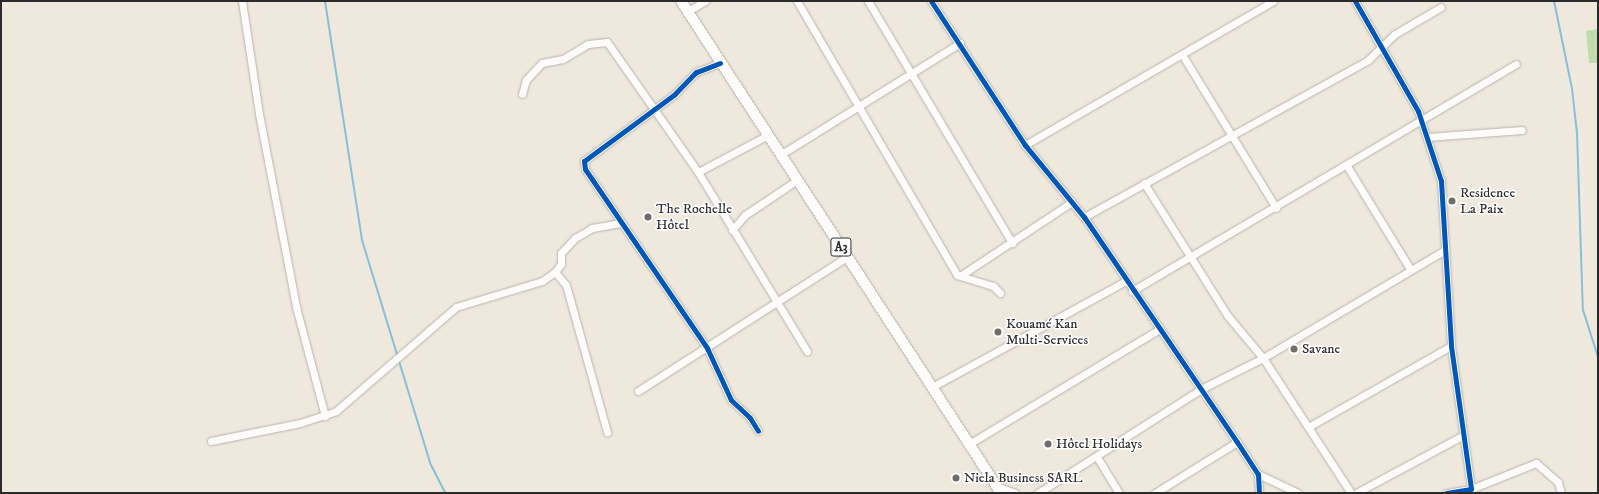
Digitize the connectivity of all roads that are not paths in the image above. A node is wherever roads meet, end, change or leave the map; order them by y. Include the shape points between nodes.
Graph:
1 (242, 1) edge
2 (681, 1) edge
3 (705, 1) edge
4 (797, 1) edge
5 (868, 1) edge
6 (931, 1) edge
7 (1273, 1) edge
8 (1355, 1) edge
9 (1441, 7) dead end
10 (688, 11) junction
11 (960, 43) junction
12 (1382, 48) junction
13 (1183, 56) junction
14 (720, 63) junction
15 (1516, 64) dead end
16 (910, 75) junction
17 (522, 94) dead end
18 (857, 107) junction
19 (653, 108) junction
20 (1420, 119) junction
21 (1522, 130) dead end
22 (768, 135) junction
23 (1230, 135) junction
24 (1427, 137) junction
25 (1024, 145) junction
26 (780, 155) junction
27 (1346, 166) junction
28 (698, 172) junction
29 (797, 180) junction
30 (1144, 183) junction
31 (1072, 202) junction
32 (1276, 208) junction
33 (1084, 217) junction
34 (621, 223) junction
35 (732, 230) junction
36 (1012, 243) junction
37 (1445, 250) junction
38 (1193, 256) junction
39 (847, 257) junction
40 (1410, 269) junction
41 (555, 272) junction
42 (960, 276) junction
43 (1126, 281) junction
44 (1132, 291) junction
45 (1000, 292) dead end
46 (778, 302) junction
47 (1158, 330) junction
48 (1451, 346) junction
49 (708, 348) junction
50 (807, 351) dead end
51 (1263, 358) junction
52 (932, 387) junction
53 (1201, 389) junction
54 (638, 391) dead end
55 (325, 416) junction
56 (1310, 426) junction
57 (758, 431) dead end
58 (607, 432) dead end
59 (1462, 436) junction
60 (211, 442) dead end
61 (1237, 442) junction
62 (969, 444) junction
63 (1098, 457) junction
64 (1258, 474) junction
65 (1471, 488) junction
66 (999, 489) edge
67 (1015, 493) edge
68 (1038, 493) edge
69 (1119, 493) edge
70 (1155, 493) edge
71 (1259, 493) edge
72 (1298, 493) edge
73 (1351, 493) edge
74 (1356, 493) edge
75 (1446, 493) edge
76 (1561, 493) edge

1 - 55 street via 259,114 297,314
2 - 10 highway, A3
3 - 10 street
4 - 18 street
5 - 16 street
6 - 11 street
7 - 13 street
8 - 12 street
9 - 12 street via 1395,34
10 - 14 highway, A3
11 - 16 street
11 - 25 street
12 - 20 street
12 - 23 street via 1368,60
13 - 23 street
13 - 25 street
14 - 19 street via 696,72 675,94
14 - 22 highway, A3
15 - 20 street
16 - 18 street
16 - 36 street
17 - 19 street via 526,80 542,64 563,59 588,44 608,42
18 - 26 street
18 - 42 street
19 - 28 street
19 - 34 street via 584,161 585,169
20 - 24 street
20 - 27 street
21 - 24 street
22 - 26 highway, A3
22 - 28 street
23 - 30 street
23 - 32 street
24 - 37 street via 1441,181
25 - 31 street
26 - 29 highway, A3
27 - 32 street
27 - 40 street
28 - 35 street
29 - 35 street via 745,215
29 - 39 highway, A3
30 - 33 street
30 - 38 street
31 - 33 street
31 - 36 street
32 - 38 street
33 - 43 street
34 - 41 street via 592,228 575,238 561,252 561,264
34 - 49 street
35 - 46 street
36 - 42 street
37 - 40 street
37 - 48 street
38 - 44 street
38 - 51 street via 1228,315
39 - 46 street
39 - 52 highway, A3
40 - 51 street
41 - 55 street via 530,285 479,297 456,307 342,406
41 - 58 street via 566,285
42 - 45 street via 993,286
43 - 44 street
43 - 52 street
44 - 47 street
46 - 49 street
46 - 50 street
47 - 53 street
47 - 62 street
48 - 56 street
48 - 59 street
49 - 54 street
49 - 57 street via 731,400 750,418
51 - 53 street
51 - 56 street
52 - 62 highway, A3
53 - 61 street
53 - 63 street
55 - 60 street
56 - 73 street
59 - 65 street
59 - 74 street
61 - 64 street
61 - 70 street
62 - 66 highway, A3
63 - 68 street
63 - 69 street
64 - 71 street
64 - 72 street
65 - 75 street
65 - 76 street via 1536,463 1558,482
66 - 67 street

